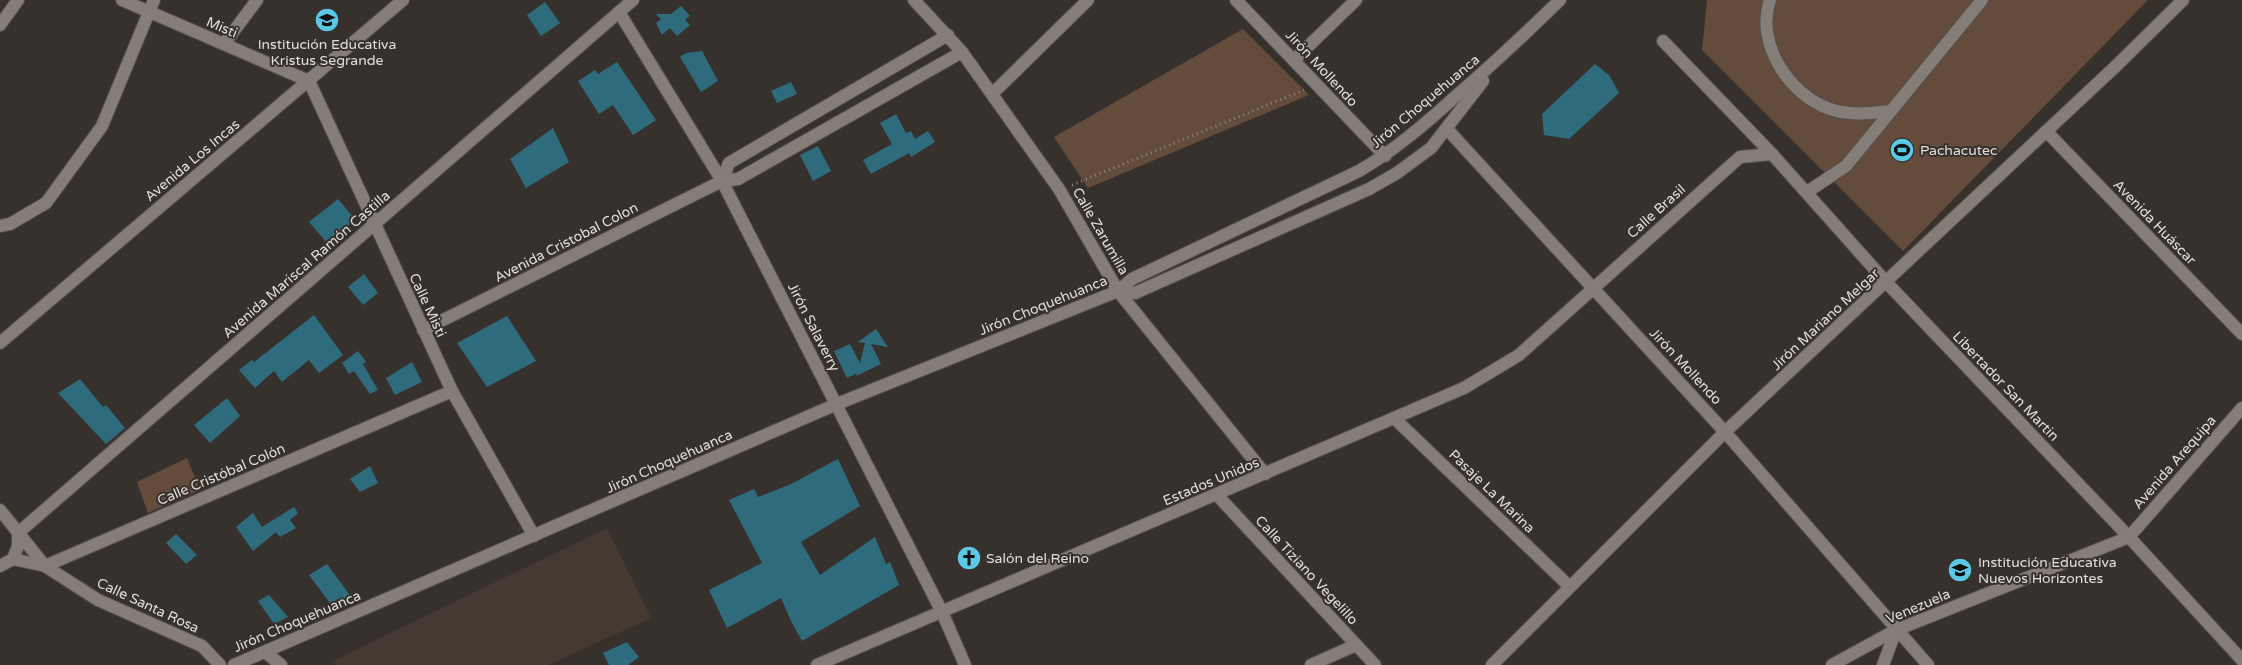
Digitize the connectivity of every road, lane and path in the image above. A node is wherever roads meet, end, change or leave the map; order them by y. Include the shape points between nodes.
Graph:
1 (18, 0) edge
2 (122, 0) edge
3 (154, 0) edge
4 (257, 0) edge
5 (403, 0) edge
6 (633, 0) edge
7 (914, 0) edge
8 (1088, 0) edge
9 (1236, 0) edge
10 (1356, 0) edge
11 (1560, 0) edge
12 (1770, 0) edge
13 (1982, 0) edge
14 (2184, 0) edge
15 (149, 12) junction
16 (619, 12) junction
17 (0, 25) edge
18 (948, 35) junction
19 (1663, 41) dead end
20 (224, 44) junction
21 (1507, 51) junction
22 (962, 52) junction
23 (1294, 60) junction
24 (309, 81) junction
25 (1317, 84) junction
26 (992, 94) junction
27 (1891, 111) junction
28 (1447, 128) junction
29 (2046, 132) junction
30 (1772, 154) junction
31 (1385, 156) junction
32 (722, 181) junction
33 (1059, 190) junction
34 (1808, 192) junction
35 (374, 225) junction
36 (0, 226) edge
37 (1886, 282) junction
38 (1593, 288) junction
39 (1118, 290) junction
40 (424, 330) junction
41 (2242, 334) edge
42 (0, 343) edge
43 (452, 391) junction
44 (837, 404) junction
45 (2242, 408) edge
46 (1394, 418) junction
47 (1725, 432) junction
48 (1265, 474) junction
49 (1217, 495) junction
50 (0, 510) edge
51 (18, 533) junction
52 (534, 536) junction
53 (2129, 537) junction
54 (13, 559) junction
55 (0, 566) edge
56 (45, 566) junction
57 (1569, 586) junction
58 (942, 612) junction
59 (1896, 630) junction
60 (1356, 645) junction
61 (264, 652) junction
62 (2242, 660) edge
63 (220, 665) edge
64 (234, 665) edge
65 (281, 665) edge
66 (817, 665) edge
67 (965, 665) edge
68 (1311, 665) edge
69 (1375, 665) edge
70 (1492, 665) edge
71 (1832, 665) edge
72 (1883, 665) edge
73 (1928, 665) edge

1 - 17 street
2 - 15 street, Misti
3 - 15 street
4 - 20 street
5 - 24 street, Avenida Los Incas
6 - 16 street, Avenida Mariscal Ramón Castilla
7 - 18 street, Calle Zarumilla
8 - 26 street
9 - 23 street, Jirón Mollendo
10 - 23 street
11 - 21 street, Jirón Choquehuanca
12 - 27 street via 1766,11 1768,40 1782,71 1802,93 1830,109 1851,114
13 - 27 street
14 - 29 street, Jirón Mariano Melgar
15 - 20 street, Misti
15 - 36 street via 102,126 46,203 10,224
16 - 32 street, Jirón Salaverry
16 - 35 street, Avenida Mariscal Ramón Castilla
18 - 22 street, Calle Zarumilla
18 - 32 street via 729,163
19 - 30 street, Libertador San Martin
20 - 24 street, Misti
21 - 28 street, Jirón Choquehuanca
21 - 31 street, Jirón Choquehuanca
22 - 26 street, Calle Zarumilla
22 - 32 street, Avenida Cristobal Colon via 738,179
23 - 25 street, Jirón Mollendo
24 - 35 street, Calle Misti
24 - 42 street, Avenida Los Incas
25 - 31 street, Jirón Mollendo
25 - 33 path
26 - 33 street, Calle Zarumilla
27 - 34 street via 1846,166
28 - 38 street, Jirón Mollendo
28 - 39 street, Jirón Choquehuanca via 1431,148 1369,189 1135,293
29 - 37 street, Jirón Mariano Melgar
29 - 41 street, Avenida Huáscar
30 - 34 street, Libertador San Martin
30 - 38 street, Calle Brasil via 1740,157
31 - 39 street, Jirón Choquehuanca via 1132,279
32 - 40 street, Avenida Cristobal Colon
32 - 44 street, Jirón Salaverry
33 - 39 street, Calle Zarumilla
34 - 37 street, Libertador San Martin
35 - 40 street, Calle Misti
35 - 51 street, Avenida Mariscal Ramón Castilla
37 - 47 street, Jirón Mariano Melgar
37 - 53 street, Libertador San Martin
38 - 46 street, Estados Unidos via 1519,355 1464,388
38 - 47 street, Jirón Mollendo
39 - 44 street, Jirón Choquehuanca
39 - 48 street, Calle Zarumilla
40 - 43 street, Calle Misti
43 - 52 street, Calle Misti
43 - 56 street, Calle Cristóbal Colón
44 - 52 street, Jirón Choquehuanca
44 - 58 street, Jirón Salaverry
45 - 53 street, Avenida Arequipa
46 - 48 street, Estados Unidos
46 - 57 street, Pasaje La Marina
47 - 57 street, Jirón Mariano Melgar
47 - 59 street, Jirón Mollendo
48 - 49 street, Estados Unidos
49 - 58 street, Estados Unidos
49 - 60 street, Calle Tiziano Vegelillo
50 - 51 street, Calle Santa Rosa
51 - 54 street
51 - 56 street, Calle Santa Rosa
52 - 61 street, Jirón Choquehuanca
53 - 59 street, Venezuela
53 - 62 street, Libertador San Martin
54 - 55 street
54 - 56 street
56 - 63 street, Calle Santa Rosa via 98,600 202,646
57 - 70 street, Jirón Mariano Melgar
58 - 66 street, Estados Unidos
58 - 67 street, Jirón Salaverry
59 - 71 street, Venezuela
59 - 72 street
59 - 73 street, Jirón Mollendo
60 - 68 street
60 - 69 street, Calle Tiziano Vegelillo
61 - 64 street, Jirón Choquehuanca
61 - 65 street

